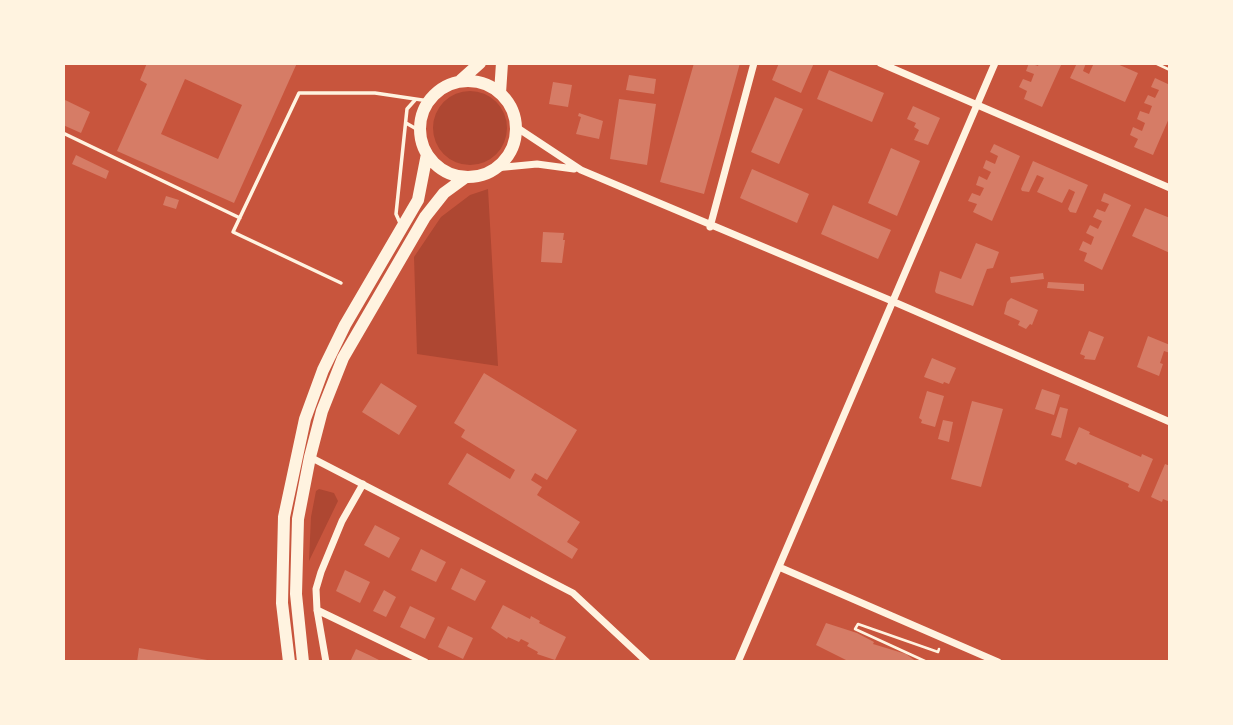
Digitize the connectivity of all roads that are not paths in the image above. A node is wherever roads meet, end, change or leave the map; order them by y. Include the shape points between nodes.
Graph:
1 (480, 63) edge
2 (502, 63) edge
3 (754, 63) edge
4 (880, 63) edge
5 (995, 63) edge
6 (460, 80) junction
7 (500, 93) junction
8 (422, 101) junction
9 (976, 106) junction
10 (406, 123) junction
11 (516, 127) junction
12 (420, 131) junction
13 (63, 133) edge
14 (427, 154) junction
15 (495, 168) junction
16 (581, 170) junction
17 (466, 177) junction
18 (1170, 188) edge
19 (240, 218) junction
20 (710, 227) junction
21 (402, 228) junction
22 (341, 283) dead end
23 (892, 301) junction
24 (1170, 422) edge
25 (310, 457) junction
26 (363, 484) junction
27 (779, 567) junction
28 (317, 610) junction
29 (286, 661) edge
30 (303, 662) edge
31 (326, 662) edge
32 (425, 662) edge
33 (647, 662) edge
34 (738, 662) edge
35 (998, 662) edge

1 - 6 main road
2 - 7 main road
3 - 20 street
4 - 9 street
5 - 9 street
6 - 7 main road via 487,85
6 - 8 main road
7 - 11 main road via 514,114
8 - 10 lane via 407,109
8 - 12 main road
8 - 19 lane via 376,93 299,93
9 - 18 street
9 - 23 street
10 - 12 lane
10 - 21 lane via 396,215
11 - 15 main road via 507,157
11 - 16 street
12 - 14 main road
13 - 19 lane
14 - 17 main road via 451,174
14 - 21 main road via 418,200
15 - 16 street via 537,164
15 - 17 main road
16 - 20 street
17 - 25 main road via 444,193 425,217 355,335 322,411
19 - 22 lane via 233,232
20 - 23 street
21 - 29 main road via 345,325 305,419 284,517
23 - 24 street
23 - 27 street
25 - 26 street
25 - 30 main road via 298,519 296,581
26 - 28 street via 321,572
26 - 33 street via 573,593
27 - 34 street
27 - 35 street
28 - 31 street
28 - 32 street

